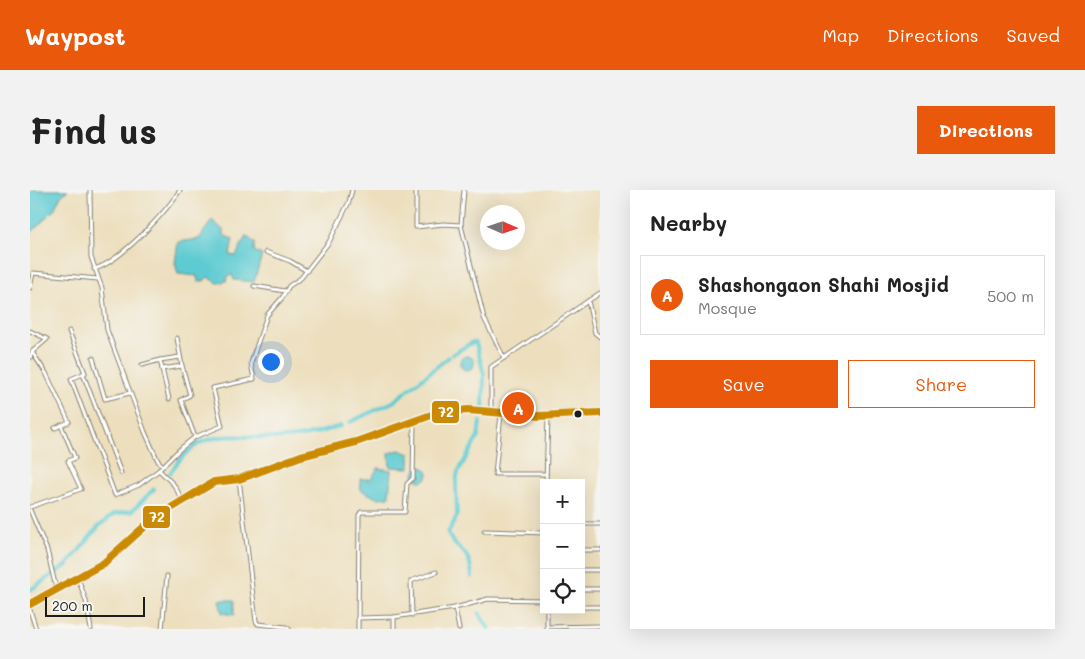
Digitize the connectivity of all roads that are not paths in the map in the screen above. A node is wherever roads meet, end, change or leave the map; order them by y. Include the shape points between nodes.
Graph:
1 (90, 190) edge
2 (180, 190) edge
3 (352, 190) edge
4 (416, 190) edge
5 (464, 190) edge
6 (461, 225) junction
7 (266, 252) dead end
8 (94, 269) junction
9 (307, 271) junction
10 (98, 279) junction
11 (254, 286) dead end
12 (30, 288) edge
13 (285, 291) junction
14 (600, 293) edge
15 (588, 301) junction
16 (30, 331) edge
17 (69, 331) dead end
18 (600, 337) edge
19 (177, 338) dead end
20 (32, 352) junction
21 (180, 357) junction
22 (30, 358) edge
23 (93, 358) dead end
24 (504, 358) junction
25 (160, 360) junction
26 (142, 365) dead end
27 (182, 366) junction
28 (162, 369) junction
29 (83, 374) junction
30 (130, 393) junction
31 (169, 399) dead end
32 (491, 413) junction
33 (600, 413) edge
34 (501, 414) junction
35 (548, 416) junction
36 (414, 420) junction
37 (61, 425) junction
38 (55, 428) dead end
39 (195, 437) junction
40 (163, 466) junction
41 (159, 470) junction
42 (121, 473) dead end
43 (546, 474) junction
44 (239, 479) junction
45 (546, 479) edge
46 (183, 501) junction
47 (30, 509) edge
48 (585, 524) edge
49 (600, 524) edge
50 (484, 531) dead end
51 (540, 533) edge
52 (585, 550) edge
53 (600, 550) edge
54 (585, 570) edge
55 (600, 570) edge
56 (436, 572) dead end
57 (167, 576) dead end
58 (78, 578) junction
59 (56, 588) junction
60 (600, 589) edge
61 (585, 590) edge
62 (540, 600) edge
63 (30, 604) edge
64 (600, 606) edge
65 (585, 607) edge
66 (455, 608) junction
67 (30, 610) edge
68 (547, 614) edge
69 (412, 615) junction
70 (394, 617) junction
71 (358, 618) junction
72 (600, 626) edge
73 (547, 628) edge
74 (36, 629) edge
75 (91, 629) edge
76 (162, 629) edge
77 (289, 629) edge
78 (358, 629) edge
79 (394, 629) edge
80 (459, 629) edge

1 - 8 street via 90,244
2 - 8 street via 155,222 113,262
3 - 9 street via 329,242
4 - 6 street via 416,227
5 - 6 street
6 - 24 street via 484,318
7 - 9 street
8 - 10 street
9 - 13 street
10 - 12 street via 33,274
10 - 30 street via 107,330
11 - 13 street
13 - 39 street via 267,315 257,342 251,363 254,379 213,388 222,426
14 - 15 street
15 - 18 street via 595,334
15 - 24 street
16 - 20 street via 47,339
17 - 29 street
19 - 21 street
20 - 22 street
20 - 37 street via 46,372 69,422
21 - 25 street
21 - 27 street
23 - 30 street via 104,399
24 - 32 street via 492,367
25 - 26 street
25 - 28 street
27 - 28 street
27 - 39 street via 190,396 181,400
28 - 31 street
29 - 41 street via 71,379 115,495 132,489
29 - 42 street
30 - 40 street
32 - 34 main road
32 - 36 main road via 458,410
33 - 35 main road
34 - 35 main road
34 - 43 street via 495,474
35 - 43 street
36 - 44 main road
36 - 71 street via 412,478 407,484 405,512 361,512 359,515
37 - 38 street
37 - 47 street via 75,458 68,462 81,489
39 - 40 street
40 - 41 street
41 - 46 street via 174,485
43 - 45 street
44 - 46 main road via 214,482
44 - 77 street via 256,622
46 - 58 main road via 153,519 119,552
47 - 59 street via 47,550
48 - 49 street
50 - 51 street
52 - 53 street
54 - 55 street
56 - 69 street via 411,581
57 - 76 street
58 - 59 main road
58 - 75 street
59 - 63 main road
60 - 61 street
62 - 66 street via 488,599
64 - 65 street
66 - 69 street
66 - 80 street
67 - 74 street
68 - 73 street
69 - 70 street
70 - 71 street
70 - 79 street
71 - 78 street
72 - 73 street

